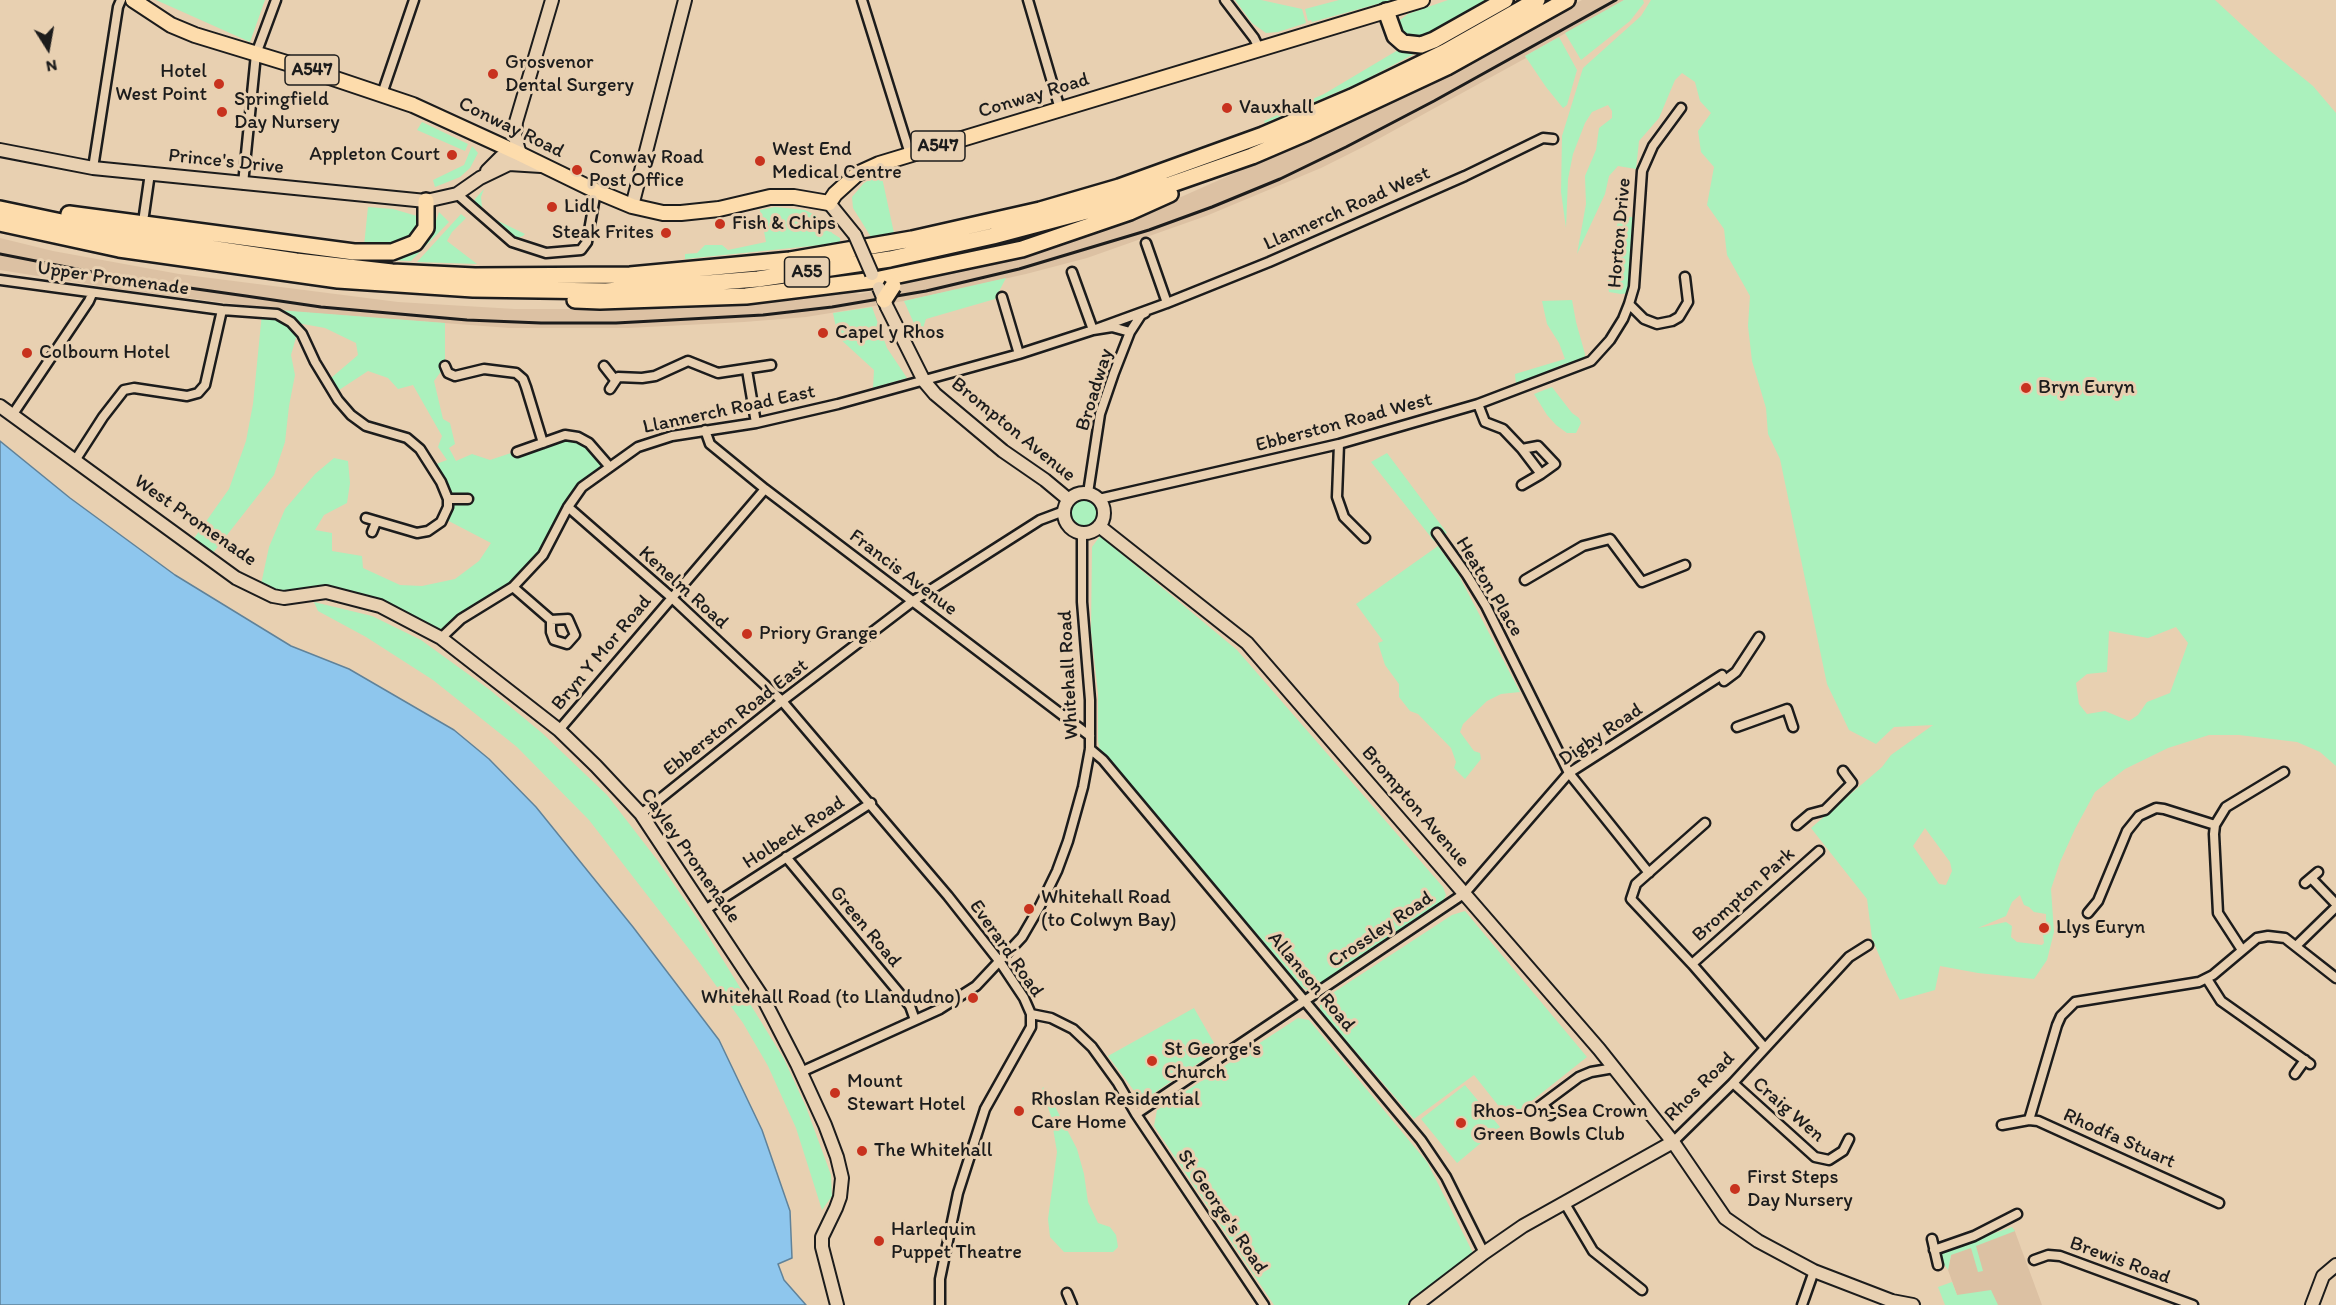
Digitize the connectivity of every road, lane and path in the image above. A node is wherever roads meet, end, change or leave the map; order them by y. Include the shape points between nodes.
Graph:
1 (121, 0) edge
2 (133, 0) edge
3 (276, 0) edge
4 (414, 0) edge
5 (552, 0) edge
6 (685, 0) edge
7 (862, 0) edge
8 (1028, 0) edge
9 (1226, 0) edge
10 (1422, 0) edge
11 (1505, 0) edge
12 (1537, 0) edge
13 (1567, 0) edge
14 (1386, 11) junction
15 (1259, 48) junction
16 (256, 54) junction
17 (382, 94) junction
18 (1681, 108) dead end
19 (1060, 109) junction
20 (516, 122) junction
21 (1553, 139) dead end
22 (492, 140) junction
23 (0, 150) edge
24 (520, 154) junction
25 (910, 154) junction
26 (1252, 156) junction
27 (545, 166) junction
28 (93, 168) junction
29 (150, 173) junction
30 (480, 178) junction
31 (243, 184) junction
32 (596, 192) junction
33 (457, 194) junction
34 (426, 201) junction
35 (829, 203) junction
36 (632, 206) junction
37 (0, 209) edge
38 (144, 215) dead end
39 (0, 222) edge
40 (1146, 243) dead end
41 (1072, 272) dead end
42 (1685, 277) dead end
43 (0, 280) edge
44 (338, 280) junction
45 (882, 289) junction
46 (92, 294) junction
47 (1002, 297) dead end
48 (1167, 303) junction
49 (1629, 304) junction
50 (1153, 309) junction
51 (222, 310) junction
52 (1093, 330) junction
53 (1131, 332) junction
54 (1019, 354) junction
55 (1592, 361) joint
56 (771, 365) dead end
57 (445, 366) dead end
58 (604, 366) dead end
59 (747, 370) junction
60 (615, 380) junction
61 (924, 381) junction
62 (610, 389) dead end
63 (1478, 404) junction
64 (0, 406) edge
65 (13, 414) junction
66 (756, 423) junction
67 (705, 430) junction
68 (543, 444) junction
69 (1340, 444) junction
70 (1522, 449) junction
71 (517, 452) dead end
72 (76, 459) junction
73 (609, 465) junction
74 (1541, 474) junction
75 (1522, 485) dead end
76 (765, 489) junction
77 (1094, 496) junction
78 (448, 499) junction
79 (468, 499) dead end
80 (1067, 506) junction
81 (568, 507) junction
82 (366, 518) dead end
83 (376, 522) junction
84 (1099, 526) junction
85 (372, 532) dead end
86 (1082, 532) junction
87 (1437, 533) dead end
88 (1365, 538) dead end
89 (1685, 565) dead end
90 (1524, 580) dead end
91 (513, 587) junction
92 (299, 597) joint
93 (670, 597) junction
94 (913, 601) junction
95 (551, 620) dead end
96 (1760, 637) dead end
97 (441, 638) junction
98 (782, 701) junction
99 (1737, 727) dead end
100 (1793, 727) dead end
101 (559, 730) junction
102 (1090, 736) junction
103 (1090, 749) junction
104 (1843, 771) dead end
105 (2284, 772) dead end
106 (1569, 773) junction
107 (871, 803) junction
108 (641, 814) junction
109 (1705, 823) dead end
110 (1797, 825) dead end
111 (2215, 825) junction
112 (1819, 851) dead end
113 (786, 857) junction
114 (1649, 873) junction
115 (2311, 877) dead end
116 (1465, 893) junction
117 (2336, 905) edge
118 (705, 910) junction
119 (2088, 913) dead end
120 (1868, 945) dead end
121 (2296, 946) junction
122 (2242, 950) junction
123 (1000, 962) junction
124 (1692, 964) junction
125 (2336, 978) edge
126 (2206, 979) junction
127 (1306, 1001) junction
128 (1031, 1014) junction
129 (915, 1020) junction
130 (1765, 1048) junction
131 (1614, 1068) junction
132 (801, 1072) junction
133 (2295, 1074) dead end
134 (1733, 1083) junction
135 (1543, 1104) junction
136 (1532, 1112) dead end
137 (1136, 1114) junction
138 (1551, 1115) dead end
139 (2029, 1120) junction
140 (2002, 1125) dead end
141 (1849, 1139) dead end
142 (1673, 1142) junction
143 (1564, 1202) junction
144 (2219, 1203) dead end
145 (2017, 1214) dead end
146 (1932, 1239) dead end
147 (1934, 1250) junction
148 (1484, 1253) junction
149 (2034, 1260) dead end
150 (1938, 1265) dead end
151 (2336, 1265) edge
152 (1814, 1270) junction
153 (1642, 1290) dead end
154 (1067, 1293) dead end
155 (1891, 1303) edge
156 (837, 1305) edge
157 (940, 1305) edge
158 (1072, 1305) edge
159 (1264, 1305) edge
160 (1416, 1305) edge
161 (1802, 1305) edge
162 (1913, 1305) edge
163 (2193, 1305) edge
164 (2312, 1305) edge

1 - 28 street
2 - 16 main road, Conway Road / A547 via 171,25
3 - 16 street
4 - 17 street
5 - 20 main road
6 - 36 main road
7 - 25 street
8 - 19 street
9 - 15 street
10 - 14 main road, Conway Road / A547
11 - 14 highway via 1421,45 1403,43 1395,36
12 - 37 highway, A55 via 1352,97 1141,180 1040,210 790,261 630,275 392,272 123,235
13 - 26 highway, A55 via 1447,67
14 - 15 main road, Conway Road / A547
15 - 19 main road, Conway Road / A547
16 - 17 main road, Conway Road / A547
16 - 31 street
17 - 22 main road, Conway Road / A547
18 - 49 street, Horton Drive via 1653,146 1642,171 1634,287
19 - 25 main road, Conway Road / A547
20 - 22 main road via 510,132
20 - 24 main road
21 - 48 street, Llannerch Road West via 1543,138 1424,194
22 - 24 main road, Conway Road / A547
23 - 28 main road, Prince's Drive
24 - 27 main road, Conway Road / A547
24 - 30 main road, Prince's Drive via 501,157
25 - 35 main road, Conway Road / A547 via 857,174
26 - 44 highway, A55 via 1108,205 993,236 890,259 758,279 606,291 473,289
26 - 45 highway via 1130,212 1022,249 917,272
27 - 30 main road, Prince's Drive via 509,164
27 - 32 main road, Conway Road / A547
28 - 29 main road, Prince's Drive
29 - 31 main road, Prince's Drive
29 - 38 street
30 - 33 main road, Prince's Drive
31 - 34 main road, Prince's Drive
32 - 33 street via 587,242 581,250 546,253 512,242
32 - 36 main road, Conway Road / A547
33 - 34 main road, Prince's Drive
34 - 37 highway via 426,228 415,243 392,252 354,252 44,211
35 - 36 main road, Conway Road / A547 via 770,197 681,213
35 - 45 main road, Brompton Avenue, bridge via 855,235
39 - 44 highway, A55 via 119,249
40 - 48 street
41 - 52 street
42 - 49 street via 1688,302 1672,321 1657,324 1644,319
43 - 46 street, Upper Promenade
44 - 45 highway via 476,296 600,301
45 - 61 main road, Brompton Avenue
46 - 51 street, Upper Promenade
46 - 65 street
47 - 54 street
48 - 50 street, Llannerch Road West
49 - 55 street, Horton Drive via 1619,326
50 - 52 street, Llannerch Road West
50 - 53 street, Llannerch Road West via 1141,315
51 - 72 street via 205,385 198,393 187,396 124,390
51 - 78 street, Upper Promenade via 277,314 291,322 351,415 366,426 407,438 420,449
52 - 53 street, Llannerch Road West via 1112,327
52 - 54 street, Llannerch Road West
53 - 77 street, Broadway via 1100,414
54 - 61 street, Llannerch Road West
55 - 63 street, Ebberston Road West
56 - 59 street
57 - 68 street via 455,376 484,369 516,373 523,380
58 - 60 street
59 - 60 street via 718,373 688,361 655,376
59 - 66 street
60 - 62 street
61 - 66 street, Llannerch Road East
61 - 80 main road, Brompton Avenue via 975,429 1045,480
63 - 69 street, Ebberston Road West
63 - 70 street via 1485,422 1503,429
64 - 65 main road, West Promenade
65 - 72 main road, West Promenade
66 - 67 street, Llannerch Road East
67 - 73 street, Llannerch Road East via 638,447
67 - 76 street, Francis Avenue via 710,444
68 - 71 street
68 - 73 street via 565,435 578,437 590,443
69 - 77 street, Ebberston Road West
69 - 88 street via 1337,497 1344,517
70 - 74 street
70 - 74 street via 1538,446 1555,464
72 - 92 main road, West Promenade via 236,578 273,596
73 - 81 street, Llannerch Road East via 582,487
74 - 75 street
76 - 93 street, Bryn Y Mor Road
76 - 94 street, Francis Avenue
77 - 80 main road via 1079,494
77 - 84 main road via 1103,506
78 - 79 street
78 - 83 street via 441,522 428,531 411,532
80 - 86 main road via 1069,525
80 - 94 street, Ebberston Road East
81 - 91 street, Llannerch Road East via 543,555
81 - 93 street, Kenelm Road
82 - 83 street
83 - 85 street
84 - 86 main road
84 - 116 main road, Brompton Avenue via 1247,643
86 - 102 street, Whitehall Road
87 - 106 street, Heaton Place via 1467,575
89 - 90 street via 1642,582 1610,539 1583,546
91 - 95 street
91 - 97 street, Llannerch Road East via 461,619
92 - 97 main road, Cayley Promenade via 326,592 380,606
93 - 98 street, Kenelm Road
93 - 101 street, Bryn Y Mor Road
94 - 98 street, Ebberston Road East
94 - 102 street, Francis Avenue
96 - 106 street, Digby Road via 1736,672
97 - 101 main road, Cayley Promenade
98 - 107 street, Kenelm Road
98 - 108 street, Ebberston Road East
99 - 100 street via 1787,709
101 - 108 main road, Cayley Promenade
102 - 103 street, Whitehall Road
103 - 123 street, Whitehall Road via 1083,787 1057,870 1022,937
103 - 127 street, Allanson Road
104 - 110 street via 1852,783 1825,810 1810,814
105 - 111 street via 2226,807
106 - 114 street, Heaton Place
106 - 116 street, Digby Road
107 - 113 street, Holbeck Road
107 - 123 street, Everard Road
108 - 118 main road, Cayley Promenade
109 - 114 street, Brompton Park
111 - 119 street via 2156,808 2139,816 2127,831 2100,903
111 - 122 street via 2218,913
112 - 124 street, Brompton Park
113 - 118 street, Holbeck Road
113 - 129 street, Green Road via 910,1006
114 - 124 street, Brompton Park via 1636,884 1631,899
115 - 117 street
116 - 127 street, Crossley Road
116 - 131 main road, Brompton Avenue
117 - 121 street
118 - 132 main road, Cayley Promenade via 763,998
120 - 130 street, Rhos Road via 1849,957
121 - 122 street via 2285,938 2268,936
121 - 125 street
122 - 126 street
123 - 128 street, Everard Road
123 - 129 street, Whitehall Road via 976,986
124 - 130 street, Brompton Park
126 - 133 street via 2222,1001 2308,1062
126 - 139 street via 2075,1002 2057,1025
127 - 137 street, Crossley Road
127 - 148 street, Allanson Road via 1421,1140 1446,1177
128 - 137 street, St George's Road via 1073,1029 1092,1047
128 - 157 street, Everard Road via 1031,1027 985,1109 958,1193 940,1279
129 - 132 street, Whitehall Road
130 - 134 street, Rhos Road
131 - 135 street via 1579,1077
131 - 142 main road, Brompton Avenue
132 - 156 main road, Cayley Promenade via 825,1125 842,1178 836,1209 822,1238
134 - 141 street, Craig Wen via 1815,1157 1829,1160 1843,1151
134 - 142 street, Rhos Road
135 - 136 street
135 - 138 street
137 - 159 street, St George's Road
139 - 140 street, Rhodfa Stuart
139 - 144 street, Rhodfa Stuart via 2038,1120
142 - 143 main road, Rhos Road
142 - 152 main road, Brompton Avenue via 1725,1218 1758,1241
143 - 148 main road, Rhos Road
143 - 153 street via 1593,1251
145 - 147 street via 1974,1236
146 - 147 street
147 - 150 street
148 - 160 main road, Rhos Road
149 - 163 street, Brewis Road via 2060,1256
151 - 164 main road via 2323,1276
152 - 155 main road, Brompton Avenue
152 - 161 street
154 - 158 street
155 - 162 main road, Brompton Avenue

